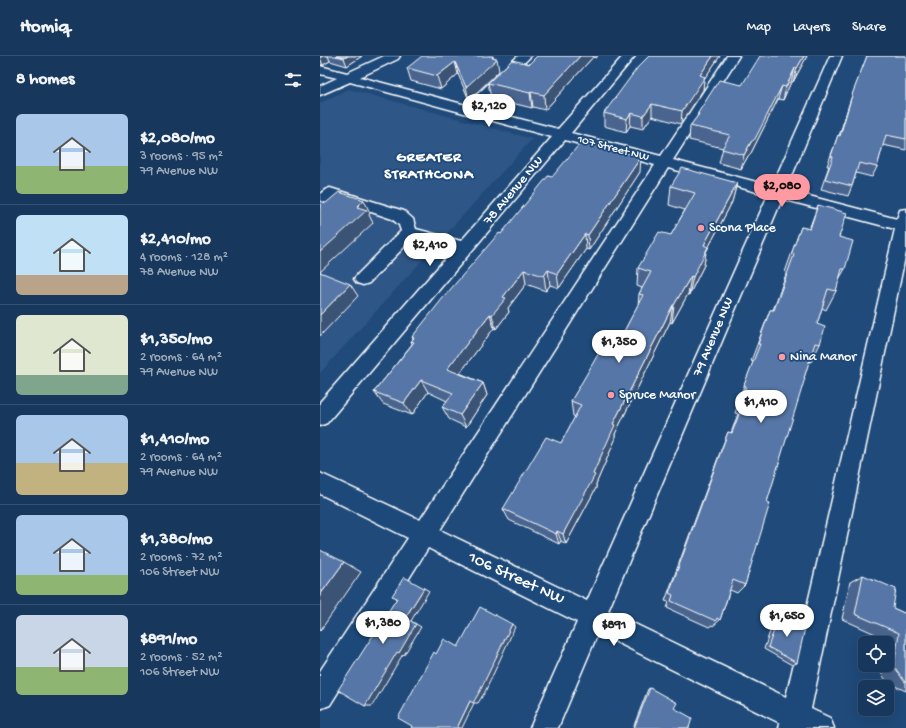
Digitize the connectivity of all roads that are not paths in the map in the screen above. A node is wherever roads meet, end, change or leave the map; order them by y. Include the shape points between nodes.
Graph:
1 (394, 56) edge
2 (525, 56) edge
3 (629, 56) edge
4 (733, 56) edge
5 (836, 56) edge
6 (320, 70) edge
7 (349, 78) junction
8 (320, 91) edge
9 (468, 110) junction
10 (562, 135) junction
11 (664, 163) junction
12 (777, 193) junction
13 (320, 202) edge
14 (905, 223) edge
15 (409, 232) junction
16 (465, 248) junction
17 (363, 279) dead end
18 (320, 417) edge
19 (320, 483) edge
20 (424, 535) junction
21 (593, 616) junction
22 (320, 695) edge
23 (794, 722) edge
24 (544, 728) edge
25 (820, 728) edge

1 - 7 street
2 - 9 street
3 - 10 street, 78 Avenue NW
4 - 11 street
5 - 12 street, 79 Avenue NW
6 - 7 street, 107 Street NW
7 - 8 street
7 - 9 street, 107 Street NW
9 - 10 street, 107 Street NW
10 - 11 street, 107 Street NW
10 - 16 street, 78 Avenue NW
11 - 12 street, 107 Street NW
11 - 20 street
12 - 14 street, 107 Street NW
12 - 21 street, 79 Avenue NW
13 - 15 street via 330,193 398,215 407,223
14 - 23 street
15 - 16 street
15 - 17 street
16 - 18 street, 78 Avenue NW
19 - 20 street, 106 Street NW
20 - 21 street, 106 Street NW
20 - 22 street
21 - 23 street, 106 Street NW
21 - 24 street, 79 Avenue NW
23 - 25 street, 106 Street NW

